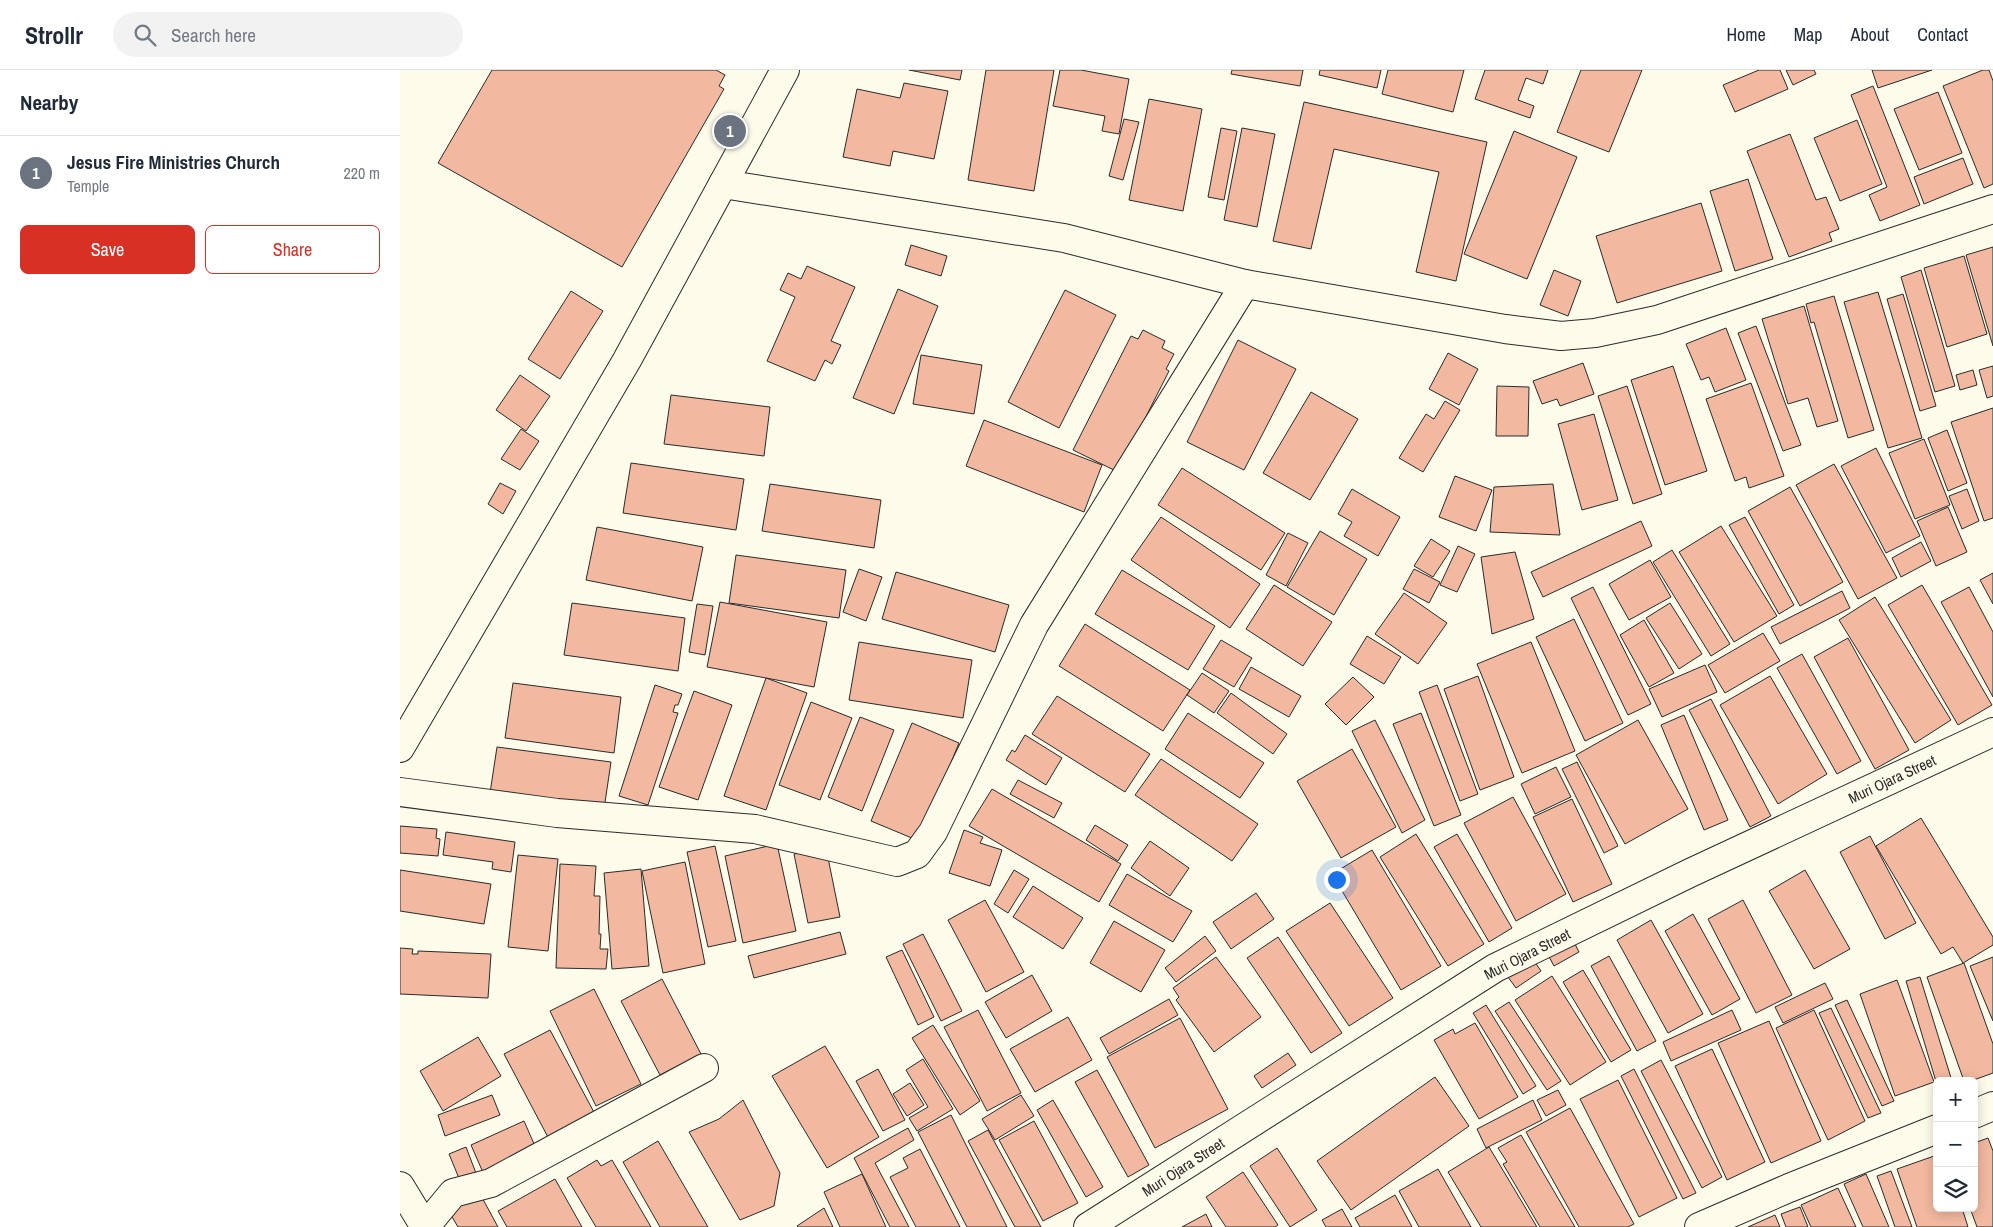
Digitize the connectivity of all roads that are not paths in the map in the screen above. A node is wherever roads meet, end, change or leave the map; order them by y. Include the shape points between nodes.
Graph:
1 (785, 70) edge
2 (723, 184) junction
3 (1993, 209) edge
4 (1246, 284) junction
5 (1993, 732) edge
6 (400, 748) edge
7 (400, 792) edge
8 (704, 1068) dead end
9 (1993, 1106) edge
10 (1978, 1112) edge
11 (1933, 1130) edge
12 (400, 1186) edge
13 (425, 1227) edge
14 (1088, 1227) edge
15 (1700, 1227) edge

1 - 2 street
2 - 4 street via 1064,238
2 - 6 street via 627,360
3 - 4 street via 1657,320 1587,334 1562,336 1505,329
4 - 7 street via 1034,625 933,832 917,854 897,862 755,829 557,813
5 - 14 street, Muri Ojara Street via 1495,968
8 - 13 street via 491,1183 453,1193
9 - 10 street
11 - 15 street
12 - 13 street

